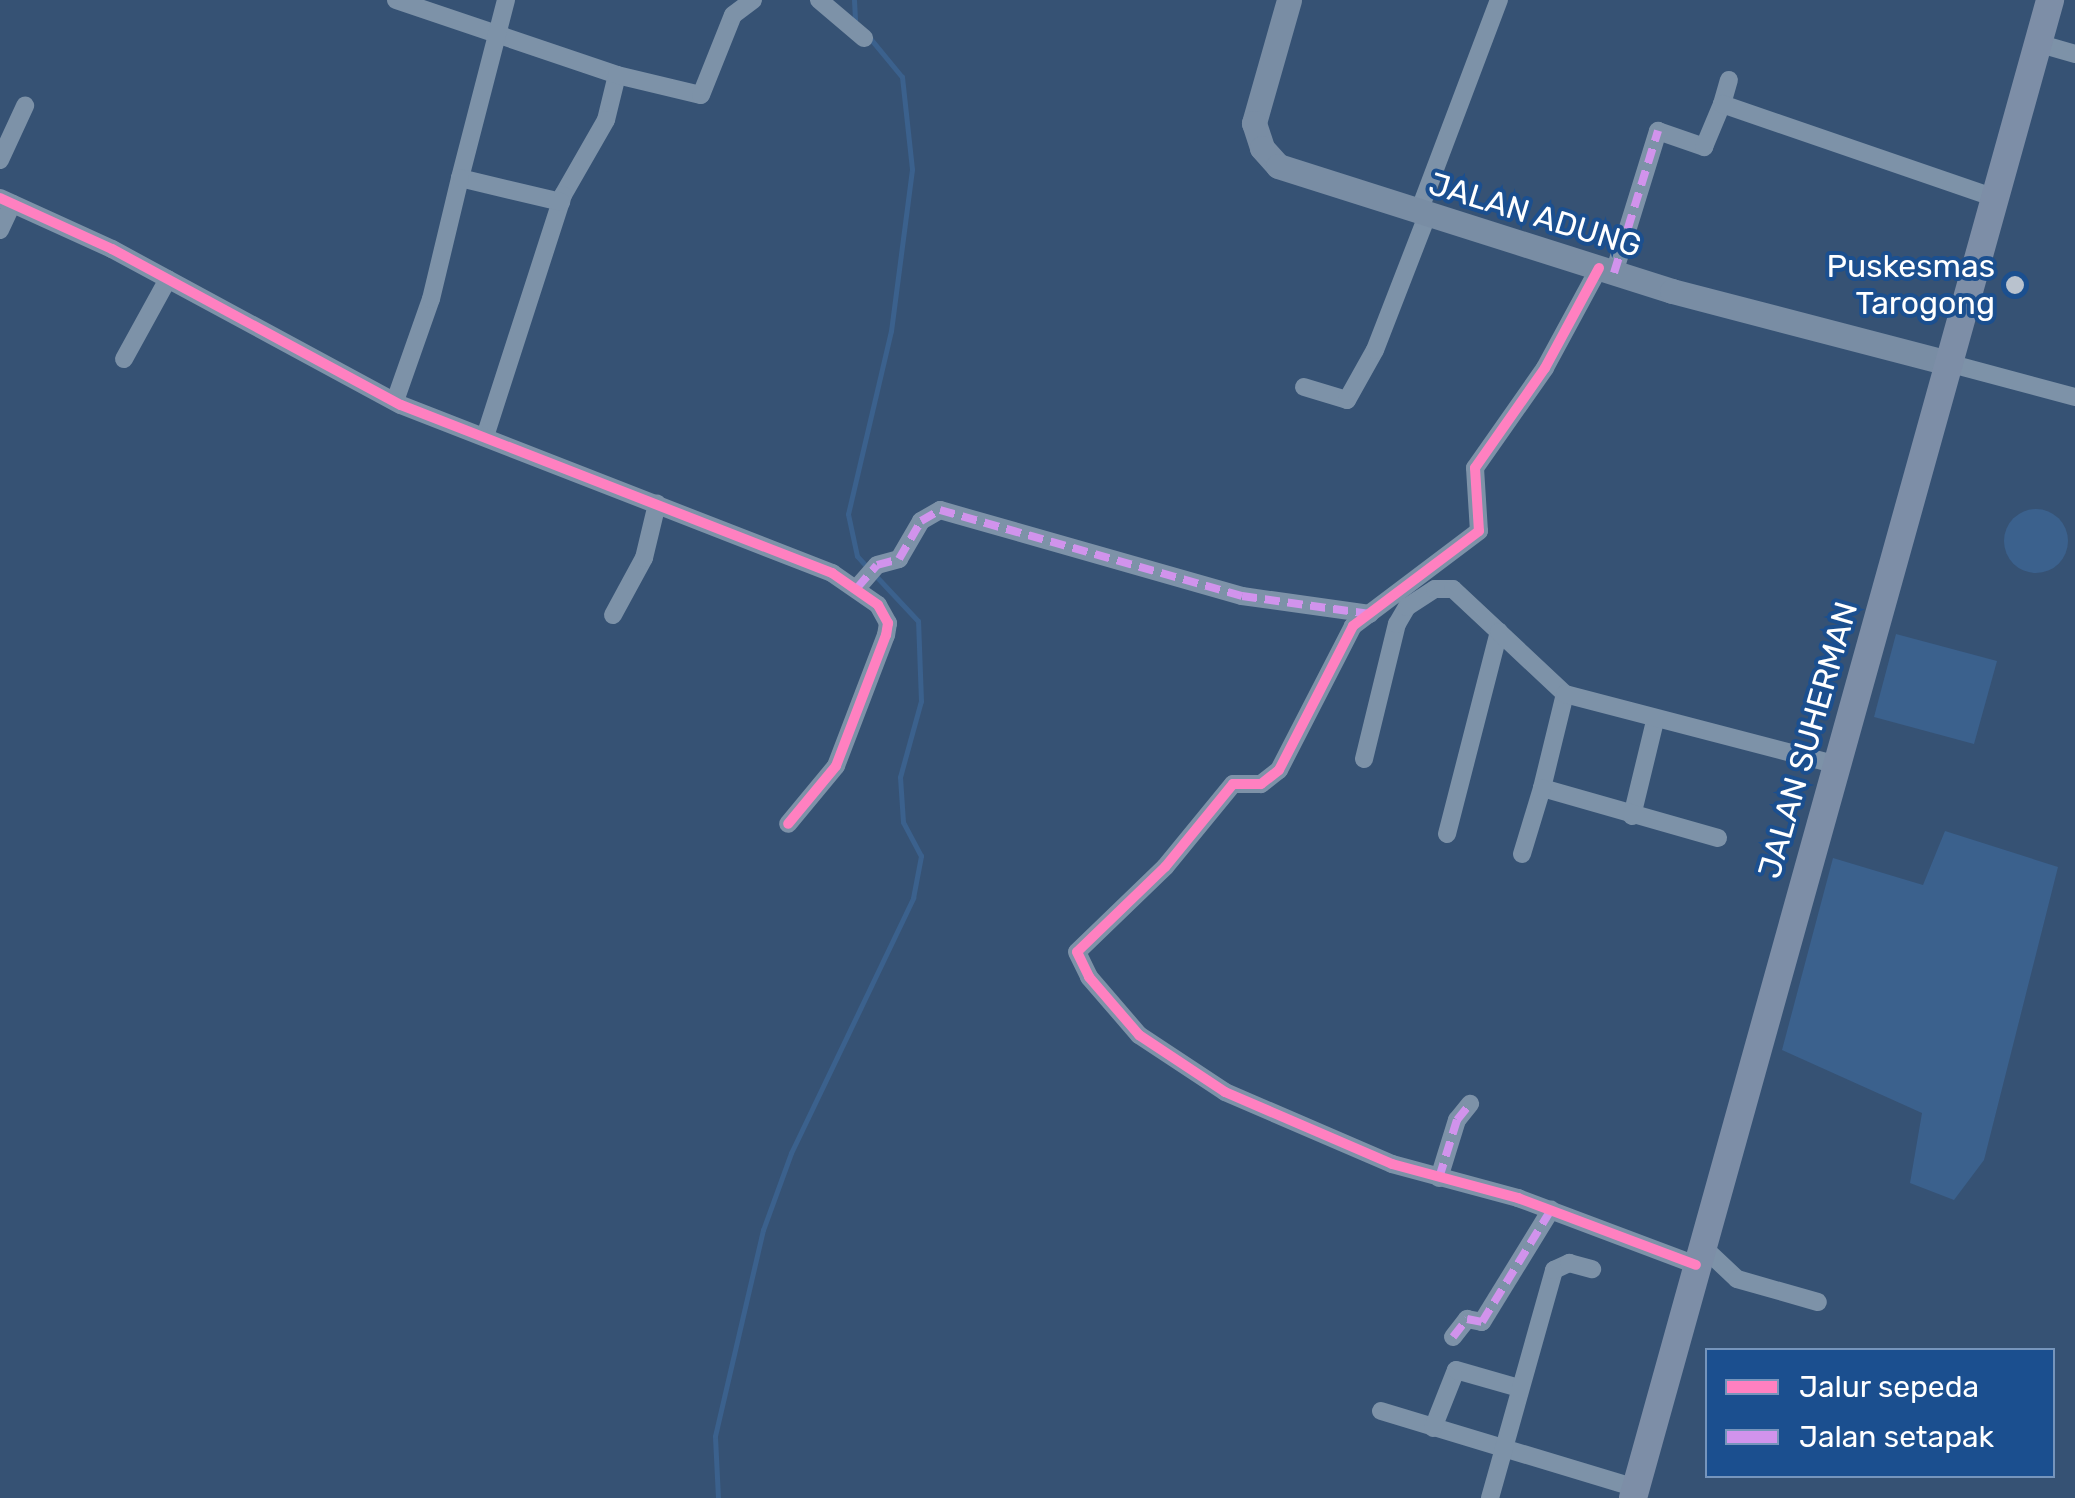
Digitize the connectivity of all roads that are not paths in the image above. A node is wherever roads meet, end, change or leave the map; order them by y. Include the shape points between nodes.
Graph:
1 (396, 0) edge
2 (506, 0) edge
3 (753, 0) edge
4 (819, 0) edge
5 (1290, 0) edge
6 (1498, 0) edge
7 (2050, 0) edge
8 (496, 32) junction
9 (864, 38) dead end
10 (2037, 43) junction
11 (2075, 54) edge
12 (617, 75) junction
13 (1729, 80) dead end
14 (1722, 104) junction
15 (25, 106) dead end
16 (0, 160) edge
17 (460, 178) junction
18 (1992, 197) junction
19 (6, 201) edge
20 (561, 202) junction
21 (1422, 215) junction
22 (0, 230) edge
23 (1606, 270) junction
24 (168, 279) junction
25 (124, 359) dead end
26 (1948, 362) junction
27 (1304, 387) dead end
28 (2075, 397) edge
29 (395, 401) junction
30 (485, 437) junction
31 (657, 504) junction
32 (859, 586) junction
33 (1370, 614) junction
34 (612, 615) dead end
35 (1499, 632) junction
36 (1565, 694) junction
37 (1655, 721) junction
38 (1364, 759) dead end
39 (1838, 765) junction
40 (1542, 788) junction
41 (1632, 816) junction
42 (788, 824) dead end
43 (1447, 834) dead end
44 (1718, 838) dead end
45 (1522, 854) dead end
46 (1470, 1104) dead end
47 (1439, 1178) junction
48 (1551, 1210) junction
49 (1699, 1255) junction
50 (1592, 1268) dead end
51 (1818, 1302) dead end
52 (1453, 1337) dead end
53 (1519, 1388) junction
54 (1381, 1412) dead end
55 (1433, 1428) junction
56 (1501, 1450) junction
57 (1634, 1493) edge
58 (1490, 1498) edge

1 - 8 street
2 - 8 street
3 - 12 street via 733,15 701,95
4 - 9 street
5 - 21 main road, JALAN ADUNG via 1254,123 1262,148 1294,174
6 - 21 street
7 - 10 main road, JALAN SUHERMAN
8 - 12 street
8 - 17 street
10 - 11 street
10 - 18 main road, JALAN SUHERMAN
12 - 20 street via 606,120
13 - 14 street
14 - 18 street
14 - 23 street via 1704,147 1658,131
15 - 16 street
17 - 20 street
17 - 29 street via 431,299
18 - 26 main road, JALAN SUHERMAN
19 - 22 street
19 - 24 street
20 - 30 street
21 - 23 main road, JALAN ADUNG
21 - 27 street via 1375,350 1347,400
23 - 26 main road, JALAN ADUNG
23 - 33 street via 1475,468 1478,531
24 - 25 street
24 - 29 street
26 - 28 street
26 - 39 main road, JALAN SUHERMAN
29 - 30 street
30 - 31 street
31 - 32 street
31 - 34 street via 644,558
32 - 33 street via 877,565 900,559 920,521 940,510 1242,596
32 - 42 street via 884,614 886,635 836,766
33 - 47 street via 1344,638 1279,770 1262,784 1234,784 1164,867 1078,952 1089,977 1138,1035 1199,1078 1392,1164
35 - 36 street
35 - 38 street via 1453,589 1436,589 1407,607
35 - 43 street
36 - 37 street
36 - 40 street
37 - 39 street
37 - 41 street
39 - 49 main road, JALAN SUHERMAN
40 - 41 street
40 - 45 street
41 - 44 street
46 - 47 street
47 - 48 street
48 - 49 street
48 - 52 street via 1482,1322 1468,1319
49 - 51 street via 1737,1278
49 - 57 main road, JALAN SUHERMAN
50 - 53 street via 1569,1263 1554,1270
53 - 55 street via 1456,1370
53 - 56 street
54 - 55 street
55 - 56 street
56 - 57 street
56 - 58 street

